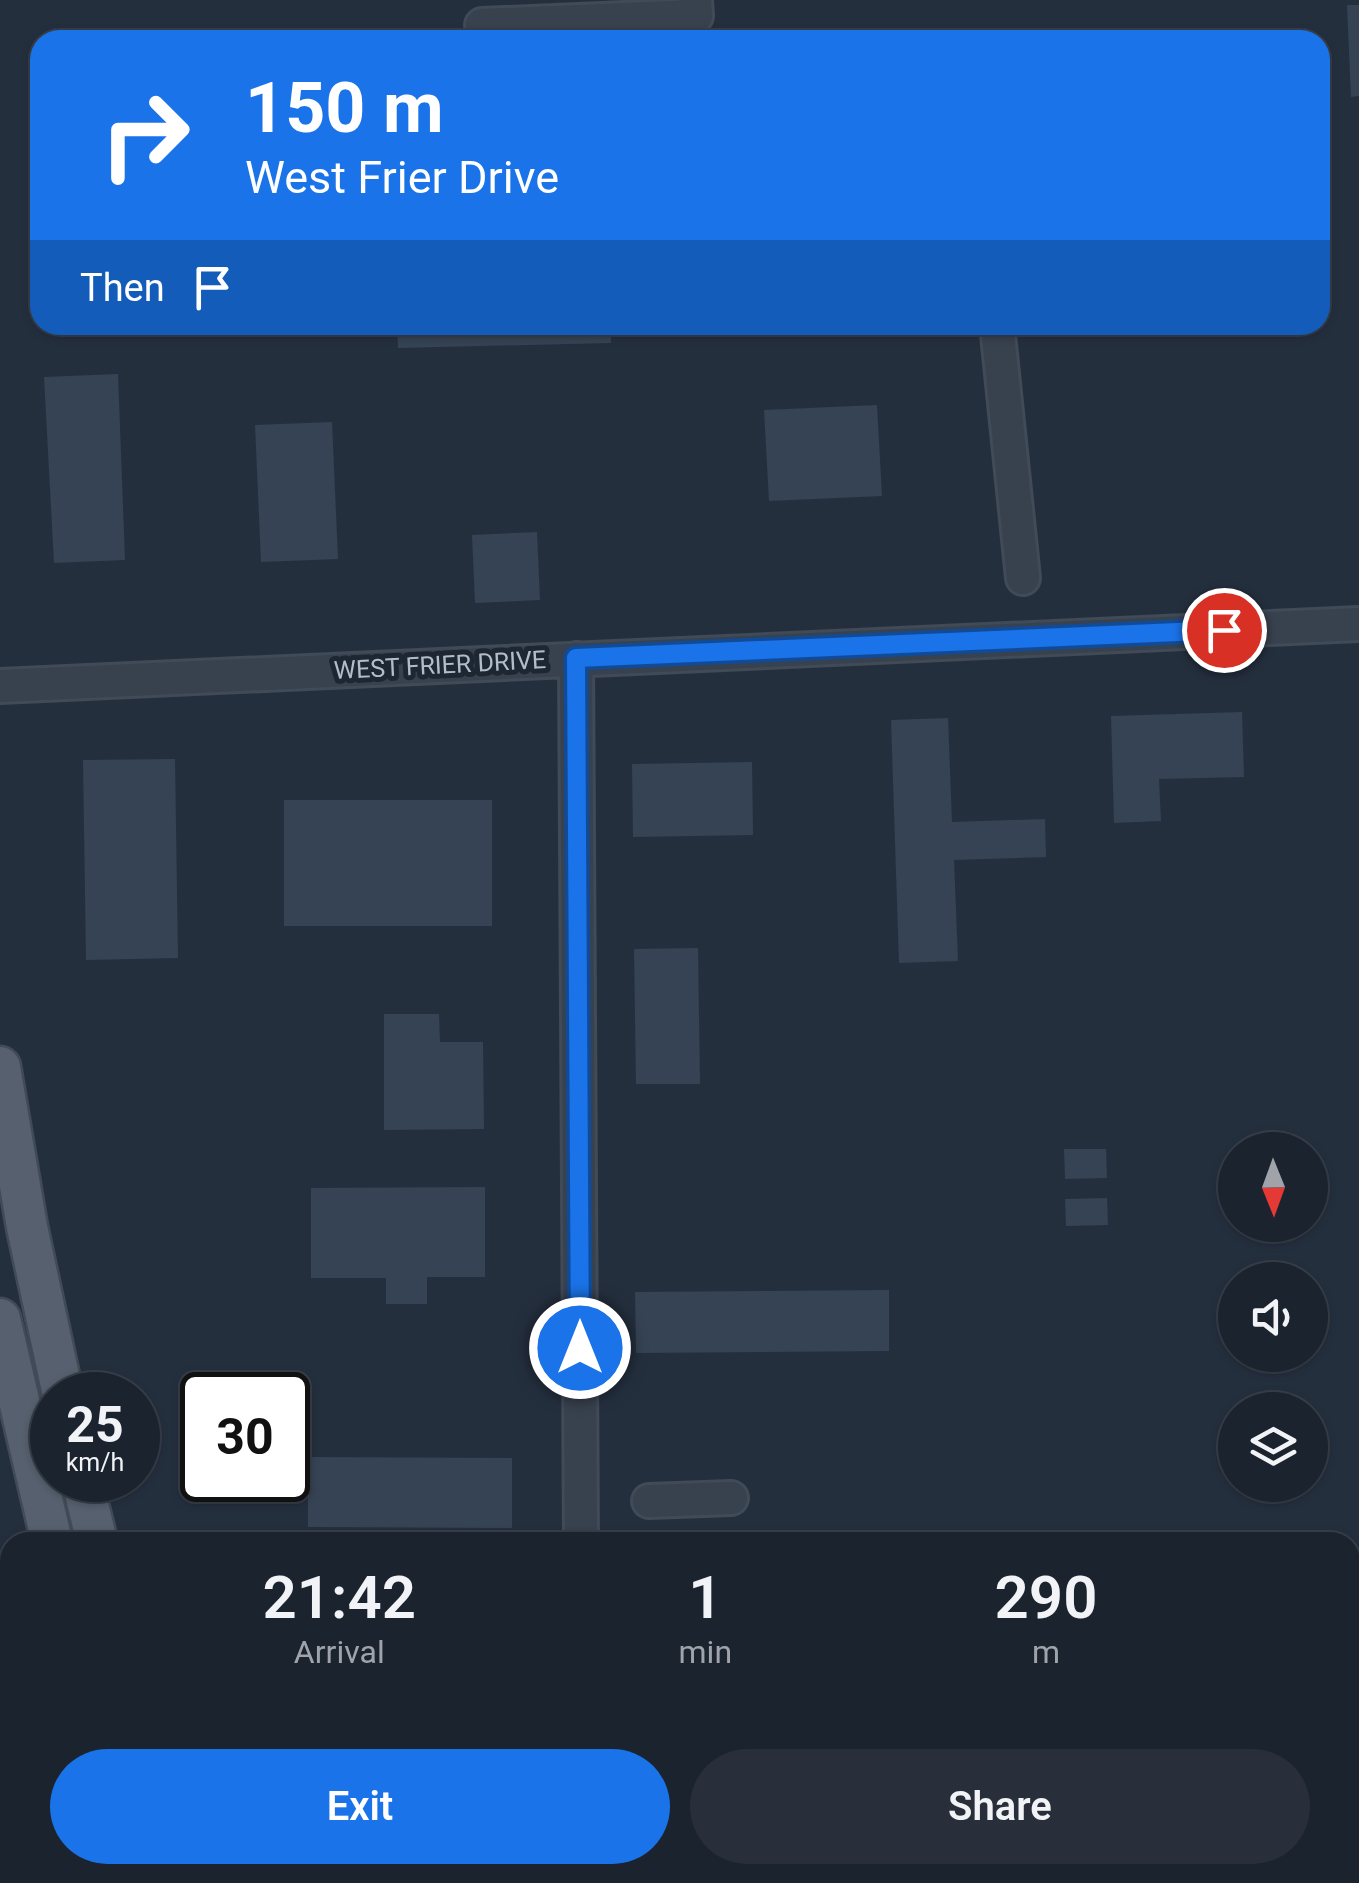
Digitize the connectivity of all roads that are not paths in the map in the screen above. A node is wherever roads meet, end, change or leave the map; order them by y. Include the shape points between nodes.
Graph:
1 (695, 0) edge
2 (482, 24) edge
3 (998, 335) edge
4 (1024, 578) dead end
5 (1359, 624) edge
6 (576, 658) junction
7 (0, 686) edge
8 (0, 1067) edge
9 (0, 1319) edge
10 (58, 1372) edge
11 (732, 1498) dead end
12 (649, 1501) dead end
13 (87, 1502) edge
14 (50, 1532) edge
15 (95, 1532) edge
16 (581, 1532) edge

1 - 2 street via 696,16
3 - 4 street
5 - 6 street, WEST FRIER DRIVE
6 - 7 street, WEST FRIER DRIVE
6 - 16 street
8 - 10 main road
9 - 14 main road
11 - 12 street
13 - 15 main road

